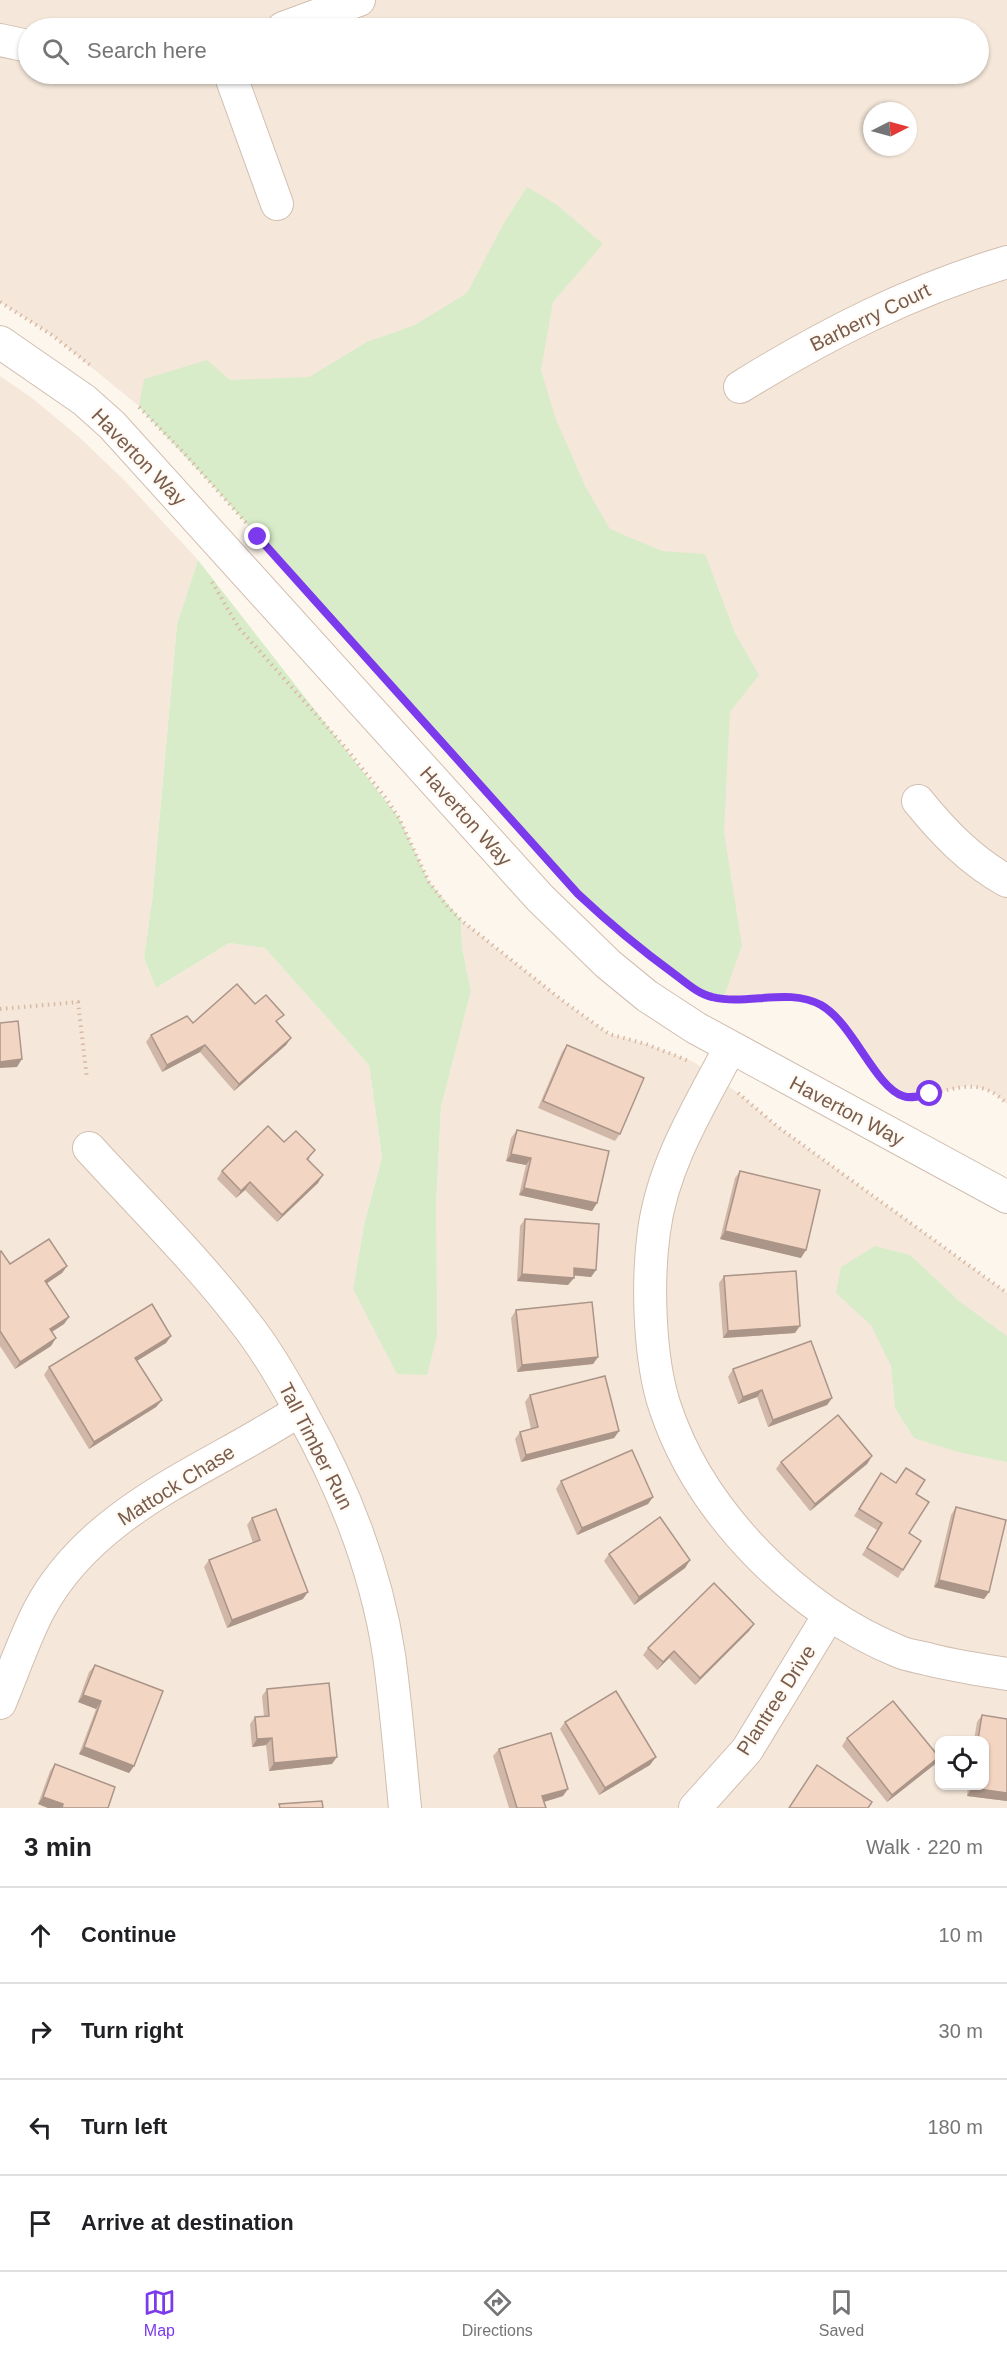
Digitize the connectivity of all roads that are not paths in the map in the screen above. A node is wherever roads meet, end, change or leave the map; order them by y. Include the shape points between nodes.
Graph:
1 (359, 0) edge
2 (310, 18) edge
3 (0, 40) edge
4 (18, 44) edge
5 (234, 84) edge
6 (277, 204) dead end
7 (1007, 262) edge
8 (0, 342) edge
9 (740, 387) dead end
10 (918, 801) dead end
11 (1007, 881) edge
12 (730, 1048) junction
13 (89, 1148) dead end
14 (1007, 1197) edge
15 (300, 1410) junction
16 (829, 1615) junction
17 (1007, 1674) edge
18 (0, 1703) edge
19 (405, 1808) edge
20 (695, 1808) edge

1 - 2 street
3 - 4 street
5 - 6 street
7 - 9 street, Barberry Court via 906,297 796,352
8 - 12 street, Haverton Way via 84,400 112,426 575,934 647,996
10 - 11 street via 972,858
12 - 14 street, Haverton Way
12 - 16 street via 688,1123 665,1180 654,1231 652,1342 665,1407 687,1458 710,1496 765,1562
13 - 15 street, Tall Timber Run via 246,1324
15 - 18 street, Mattock Chase via 155,1494 119,1518 87,1547 40,1609
15 - 19 street, Tall Timber Run via 328,1460 354,1522 375,1593 389,1653
16 - 17 street via 901,1653
16 - 20 street, Plantree Drive via 747,1750

